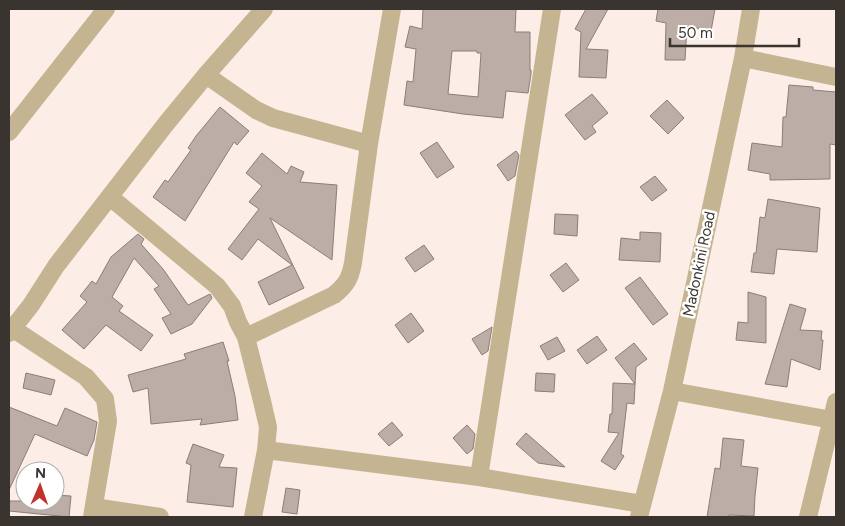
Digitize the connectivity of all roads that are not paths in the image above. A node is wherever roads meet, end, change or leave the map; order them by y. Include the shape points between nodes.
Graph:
1 (106, 9) edge
2 (264, 9) edge
3 (392, 9) edge
4 (552, 9) edge
5 (751, 9) edge
6 (743, 58) junction
7 (206, 75) junction
8 (836, 77) edge
9 (9, 132) edge
10 (369, 144) junction
11 (110, 197) junction
12 (10, 330) edge
13 (246, 337) junction
14 (672, 391) junction
15 (836, 402) edge
16 (832, 420) junction
17 (266, 450) junction
18 (479, 478) junction
19 (641, 511) edge
20 (93, 512) edge
21 (160, 517) edge
22 (253, 517) edge
23 (808, 517) edge

1 - 9 street
2 - 7 street
3 - 10 street
4 - 18 street
5 - 6 street, Madonkini Road
6 - 8 street
6 - 14 street, Madonkini Road
7 - 10 street via 256,110 274,118
7 - 11 street
10 - 13 street via 352,271 344,288
11 - 12 street
11 - 13 street via 217,286 232,306
12 - 20 street via 86,377 105,399 108,421
13 - 17 street via 268,427
14 - 16 street
14 - 19 street, Madonkini Road
15 - 16 street
16 - 23 street
17 - 18 street
17 - 22 street
18 - 19 street
20 - 21 street

